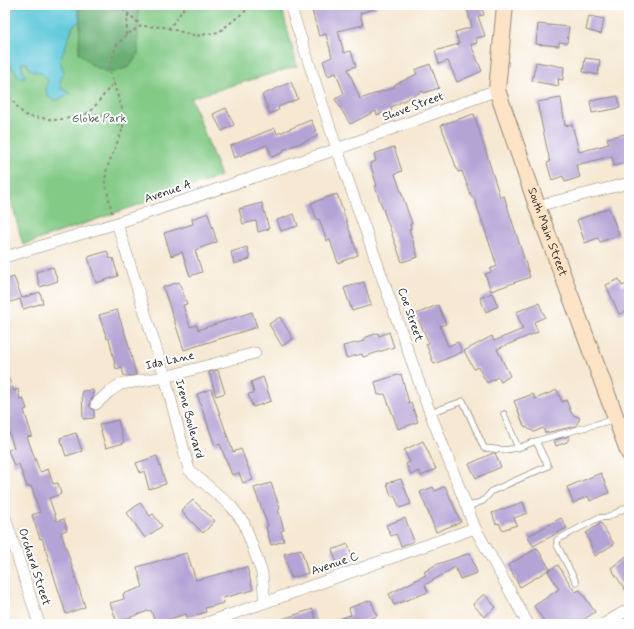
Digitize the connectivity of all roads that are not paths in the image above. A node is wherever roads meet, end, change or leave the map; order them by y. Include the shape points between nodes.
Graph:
1 (290, 5) edge
2 (505, 5) edge
3 (498, 90) junction
4 (338, 149) junction
5 (629, 183) edge
6 (537, 206) junction
7 (117, 223) junction
8 (5, 257) edge
9 (255, 353) dead end
10 (164, 377) junction
11 (96, 404) dead end
12 (430, 412) junction
13 (504, 414) dead end
14 (616, 419) junction
15 (536, 441) junction
16 (518, 448) junction
17 (629, 453) edge
18 (629, 506) edge
19 (467, 507) junction
20 (5, 517) edge
21 (475, 528) junction
22 (576, 582) dead end
23 (265, 602) junction
24 (629, 609) edge
25 (39, 624) edge
26 (204, 624) edge
27 (528, 624) edge
28 (604, 624) edge

1 - 4 street, Coe Street
2 - 3 main road, South Main Street
3 - 4 street, Shove Street
3 - 6 main road, South Main Street
4 - 7 street, Avenue A
4 - 12 street, Coe Street
5 - 6 street
6 - 14 main road, South Main Street
7 - 8 street, Avenue A
7 - 10 street, Irene Boulevard
9 - 10 street, Ida Lane
10 - 11 street, Ida Lane via 121,384
10 - 23 street, Irene Boulevard via 189,470 231,506 244,522 262,573
12 - 16 lane via 463,401 484,448
12 - 19 street, Coe Street
13 - 16 lane
14 - 15 lane
14 - 17 main road, South Main Street
15 - 16 lane
15 - 19 lane via 548,466 492,492 483,501
18 - 22 lane via 608,518 598,518 557,540 557,545
19 - 21 street, Coe Street
20 - 25 street, Orchard Street
21 - 23 street, Avenue C
21 - 27 street, Coe Street
23 - 26 street, Avenue C
24 - 28 street

